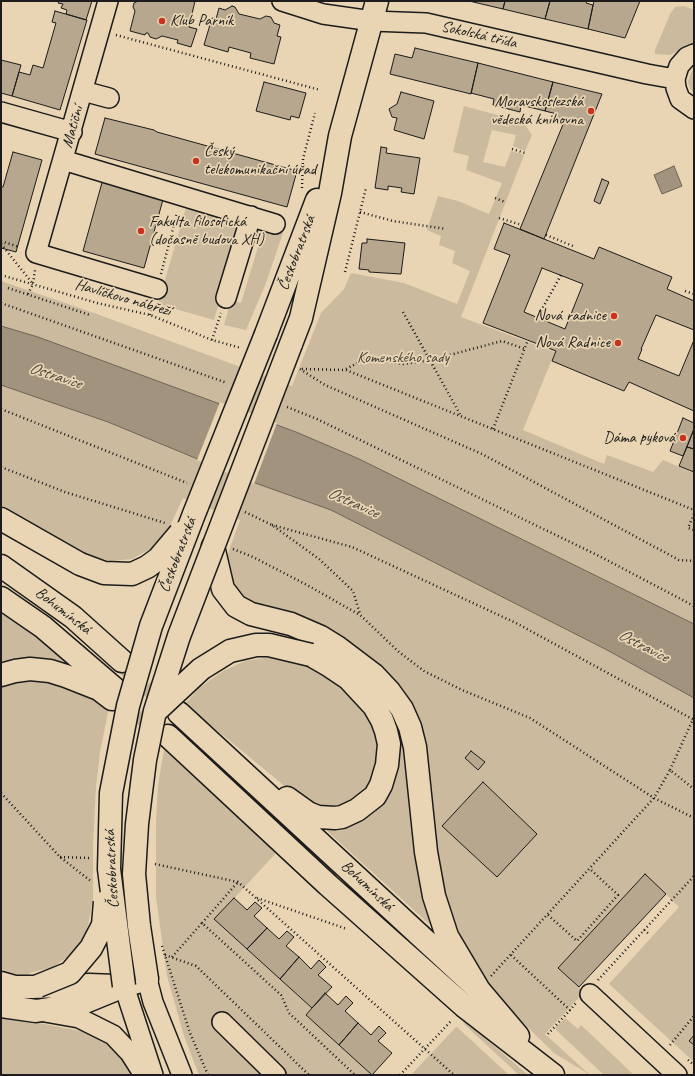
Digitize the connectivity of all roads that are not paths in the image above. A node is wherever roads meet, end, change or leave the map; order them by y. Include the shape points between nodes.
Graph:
1 (108, 1) edge
2 (282, 1) edge
3 (375, 11) edge
4 (694, 54) edge
5 (675, 79) junction
6 (83, 91) junction
7 (109, 98) dead end
8 (694, 109) edge
9 (1, 112) edge
10 (72, 132) junction
11 (63, 160) junction
12 (251, 216) junction
13 (275, 224) dead end
14 (304, 261) junction
15 (157, 289) road end
16 (226, 298) road end
17 (194, 514) junction
18 (4, 520) edge
19 (213, 546) junction
20 (1, 566) edge
21 (1, 598) edge
22 (316, 646) junction
23 (122, 661) tunnel mouth
24 (1, 675) edge
25 (155, 711) junction
26 (179, 713) tunnel mouth
27 (167, 738) tunnel mouth
28 (212, 743) junction
29 (101, 864) junction
30 (147, 979) junction
31 (1, 983) edge
32 (124, 986) junction
33 (35, 987) junction
34 (479, 990) junction
35 (588, 993) road end
36 (1, 1006) edge
37 (36, 1011) junction
38 (222, 1022) dead end
39 (549, 1072) edge
40 (144, 1075) edge
41 (153, 1075) edge
42 (182, 1075) edge
43 (276, 1075) edge
44 (677, 1075) edge

1 - 6 street, Matiční
2 - 3 street, Sokolská třída via 324,14
3 - 5 street, Sokolská třída
3 - 14 main road, Českobratrská
4 - 5 street via 687,57 679,66
5 - 8 street via 680,99
6 - 7 street
6 - 10 street, Matiční
9 - 10 street
10 - 11 street, Matiční
11 - 12 street
11 - 15 street, Matiční via 36,253
12 - 13 street
12 - 16 street
14 - 17 main road, Českobratrská, bridge via 266,334
14 - 19 main road, Českobratrská, bridge via 301,318
17 - 18 main road, bridge via 162,556 147,567 125,575 104,573 80,564
17 - 29 main road, Českobratrská, bridge via 151,626 128,706
19 - 22 main road via 223,588 236,606 251,614 291,624
19 - 25 main road, Českobratrská, bridge via 179,636
20 - 23 main road, Bohumínská via 73,617
21 - 24 main road, Bohumínská via 43,627 113,693 50,671 22,670
22 - 25 main road, bridge via 248,646 230,651 201,669
22 - 28 main road via 330,666 348,678 382,720 388,744 387,765 381,785 369,801 342,817 318,817 301,809
22 - 34 main road via 356,660 374,675 396,700 408,721 416,753 426,852 434,896 448,936
25 - 30 main road, Českobratrská, bridge via 145,760 134,874
26 - 28 main road, Bohumínská
27 - 39 main road, Bohumínská via 464,1006
28 - 34 main road, Bohumínská
29 - 32 main road, Českobratrská, bridge
29 - 33 main road, bridge via 103,925 91,948 70,973
30 - 32 main road
30 - 42 street, Českobratrská via 153,1002
31 - 33 main road via 15,987
32 - 33 main road, bridge via 89,984
32 - 37 main road via 80,1004
32 - 41 street, Českobratrská
34 - 39 main road, Bohumínská
35 - 44 street
36 - 37 main road
37 - 40 street via 79,1018 113,1035 130,1053
38 - 43 street

